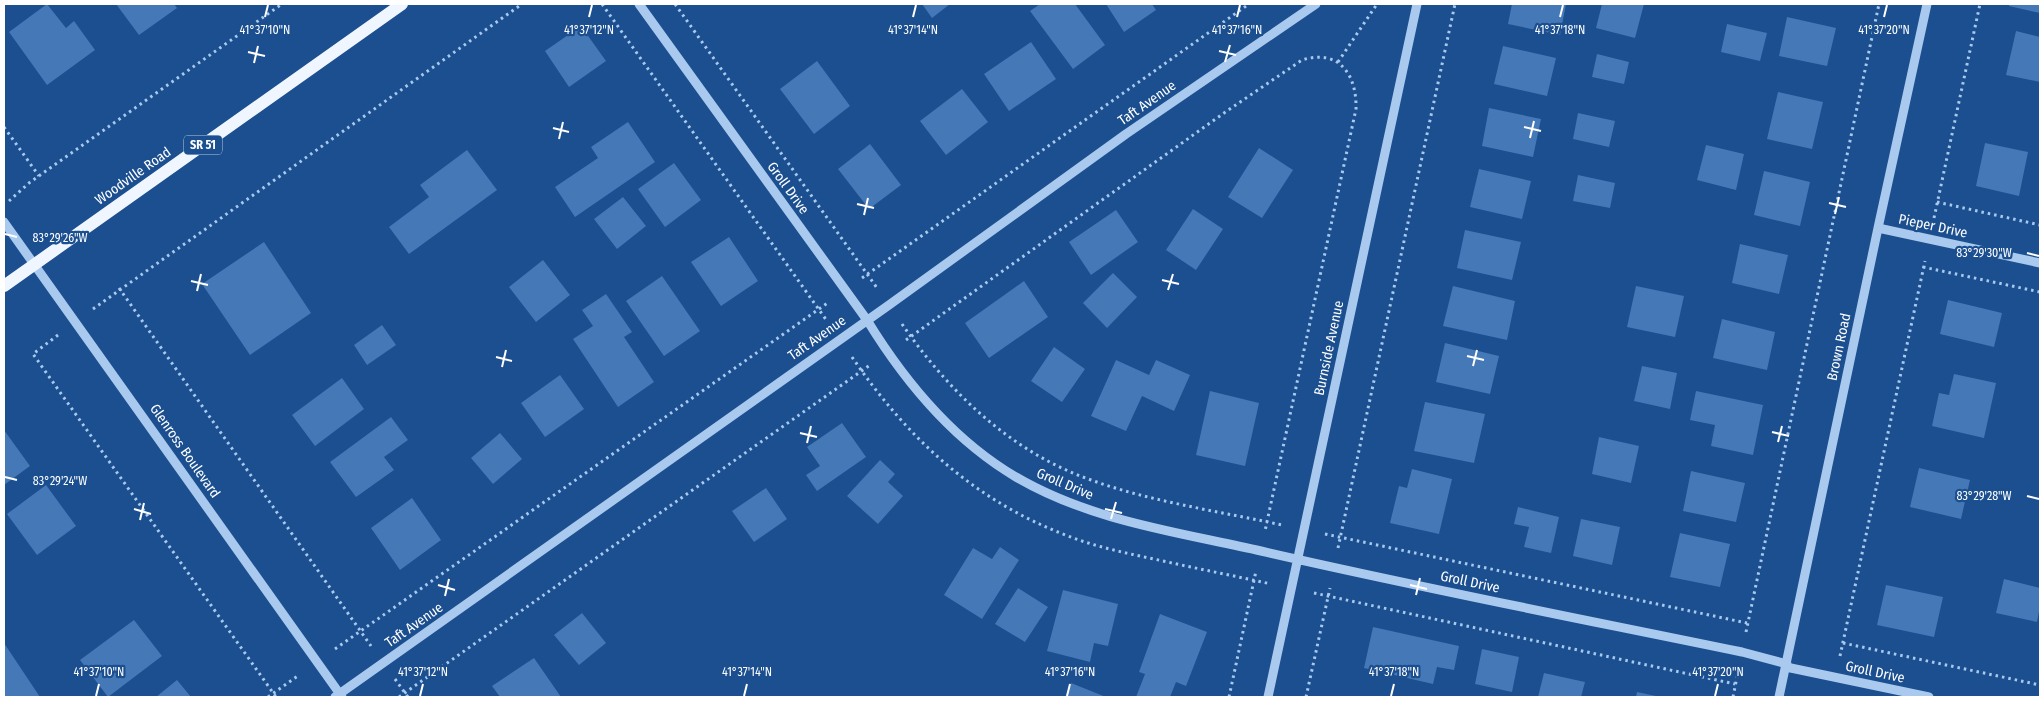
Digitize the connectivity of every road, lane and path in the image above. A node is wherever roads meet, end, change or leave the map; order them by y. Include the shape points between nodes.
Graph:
1 (282, 4) edge
2 (402, 4) edge
3 (522, 4) edge
4 (602, 4) edge
5 (639, 4) edge
6 (675, 4) edge
7 (1249, 4) edge
8 (1316, 4) edge
9 (1377, 4) edge
10 (1417, 4) edge
11 (1455, 4) edge
12 (1879, 4) edge
13 (1927, 4) edge
14 (1980, 4) edge
15 (1338, 62) junction
16 (4, 127) edge
17 (38, 176) junction
18 (1937, 202) junction
19 (4, 205) edge
20 (4, 222) edge
21 (2040, 225) edge
22 (1878, 228) junction
23 (1929, 239) junction
24 (2040, 263) edge
25 (35, 264) junction
26 (1924, 267) junction
27 (867, 273) junction
28 (4, 286) edge
29 (119, 288) junction
30 (844, 290) junction
31 (2040, 292) edge
32 (889, 305) junction
33 (819, 310) junction
34 (867, 320) junction
35 (76, 322) junction
36 (911, 337) junction
37 (840, 339) junction
38 (888, 354) junction
39 (862, 371) junction
40 (1267, 522) junction
41 (1304, 530) junction
42 (1340, 538) junction
43 (1261, 551) junction
44 (1297, 559) junction
45 (1335, 567) junction
46 (1254, 580) junction
47 (1291, 588) junction
48 (1328, 596) junction
49 (1748, 623) junction
50 (360, 631) junction
51 (1843, 643) junction
52 (334, 650) dead end
53 (1742, 652) junction
54 (384, 663) junction
55 (1786, 666) junction
56 (1836, 678) junction
57 (1735, 684) junction
58 (2040, 685) edge
59 (405, 693) junction
60 (339, 696) edge
61 (276, 697) edge
62 (399, 697) edge
63 (408, 697) edge
64 (1229, 697) edge
65 (1268, 697) edge
66 (1306, 697) edge
67 (1733, 697) edge
68 (1779, 697) edge
69 (1929, 697) edge

1 - 17 path
2 - 25 main road, Woodville Road / SR 51
3 - 29 path
4 - 33 path
5 - 30 street, Groll Drive
6 - 27 path
7 - 27 path
8 - 32 street, Taft Avenue via 1126,134
9 - 15 path
10 - 41 street, Burnside Avenue
11 - 42 path
12 - 49 path
13 - 22 street, Brown Road
14 - 18 path
15 - 36 path via 1316,57 1302,60
15 - 40 path via 1352,79 1356,109
16 - 17 path
17 - 19 path
18 - 21 path
18 - 23 path
20 - 25 street, Glenross Boulevard
22 - 23 street, Pieper Drive
22 - 55 street, Brown Road
23 - 24 street, Pieper Drive
23 - 26 path
25 - 28 main road, Woodville Road / SR 51
25 - 35 street, Glenross Boulevard
26 - 31 path
26 - 51 path
27 - 30 path
27 - 32 path
29 - 35 path
29 - 50 path
30 - 33 path
30 - 34 street, Groll Drive
32 - 34 street, Taft Avenue
32 - 36 path
33 - 37 path
33 - 50 path
34 - 37 street, Taft Avenue
34 - 38 street, Groll Drive
35 - 60 street, Glenross Boulevard
35 - 61 path via 33,354
36 - 38 path
36 - 40 path via 964,400 1011,438 1045,460 1089,480 1126,491
37 - 39 path
37 - 54 street, Taft Avenue
38 - 39 path
38 - 43 street, Groll Drive via 944,422 1015,477 1079,507 1119,520
39 - 46 path via 919,440 999,503 1068,536 1111,550
39 - 59 path
40 - 41 path
40 - 43 path
41 - 42 path
41 - 44 street, Burnside Avenue
42 - 45 path
42 - 49 path
43 - 44 street, Groll Drive
43 - 46 path
44 - 45 street, Groll Drive
44 - 47 street, Burnside Avenue
45 - 48 path
45 - 53 street, Groll Drive
46 - 47 path
46 - 64 path
47 - 48 path
47 - 65 street, Burnside Avenue
48 - 57 path
48 - 66 path
49 - 53 path
50 - 52 path
50 - 54 path
51 - 56 path
51 - 58 path
53 - 55 street, Groll Drive
53 - 57 path
54 - 59 path
54 - 60 street, Taft Avenue
55 - 56 street, Groll Drive
55 - 68 street, Brown Road
56 - 69 street, Groll Drive
57 - 67 path
59 - 62 path
59 - 63 path

